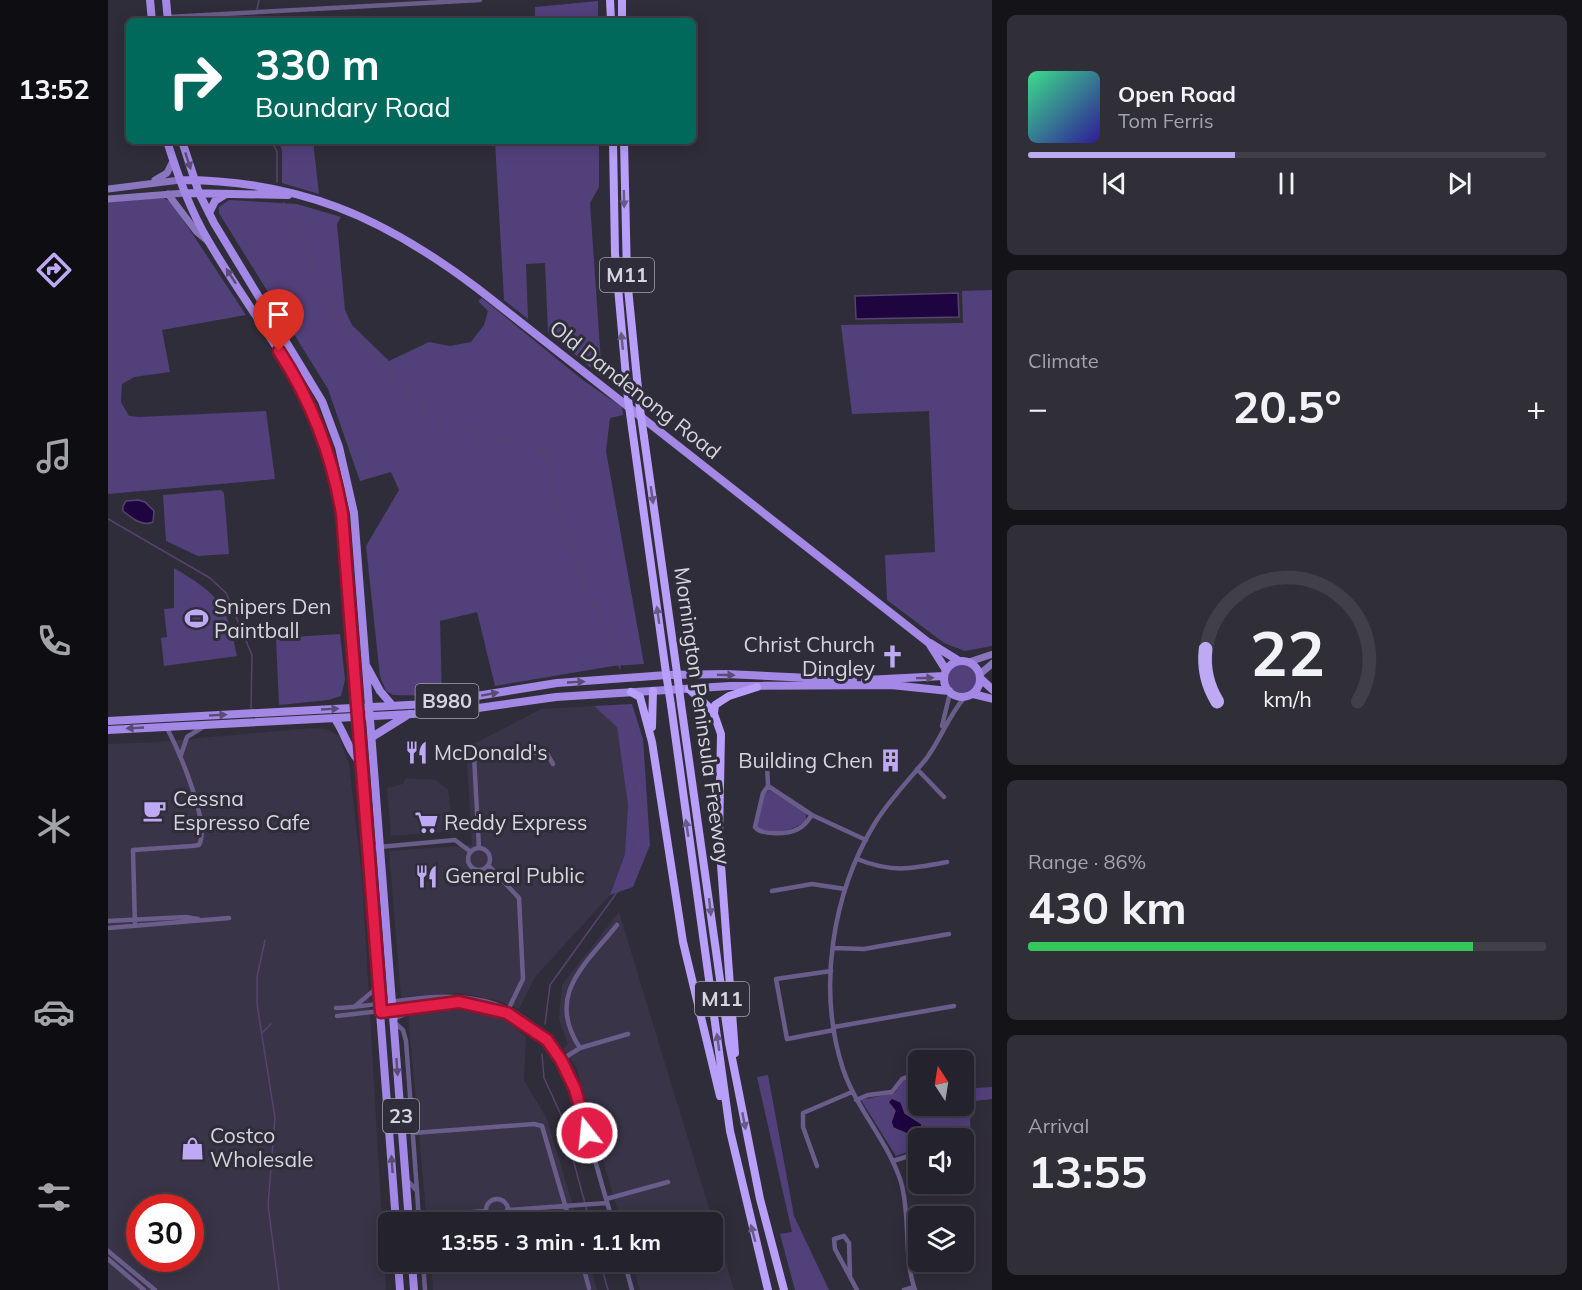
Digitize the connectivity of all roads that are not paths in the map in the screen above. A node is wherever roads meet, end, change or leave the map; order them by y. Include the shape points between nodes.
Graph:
1 (150, 0) edge
2 (166, 0) edge
3 (480, 0) edge
4 (610, 0) edge
5 (622, 0) edge
6 (152, 18) edge
7 (168, 18) edge
8 (184, 18) edge
9 (611, 18) edge
10 (622, 18) edge
11 (168, 144) edge
12 (183, 144) edge
13 (613, 144) edge
14 (624, 144) edge
15 (173, 161) junction
16 (180, 180) junction
17 (195, 180) junction
18 (150, 182) junction
19 (108, 189) edge
20 (231, 192) junction
21 (185, 193) junction
22 (199, 193) junction
23 (168, 194) junction
24 (302, 196) junction
25 (108, 199) edge
26 (209, 213) junction
27 (209, 242) junction
28 (929, 643) junction
29 (992, 654) edge
30 (959, 661) junction
31 (969, 662) junction
32 (992, 664) edge
33 (366, 666) junction
34 (945, 673) junction
35 (669, 674) junction
36 (980, 676) junction
37 (757, 687) junction
38 (689, 688) junction
39 (992, 689) edge
40 (653, 691) junction
41 (631, 692) junction
42 (949, 692) junction
43 (969, 696) junction
44 (992, 699) edge
45 (391, 705) junction
46 (369, 706) junction
47 (357, 707) junction
48 (714, 713) junction
49 (409, 714) junction
50 (391, 715) junction
51 (370, 716) junction
52 (357, 717) junction
53 (335, 719) junction
54 (108, 721) edge
55 (203, 727) junction
56 (167, 728) junction
57 (108, 730) edge
58 (941, 731) junction
59 (372, 737) junction
60 (652, 742) junction
61 (769, 755) dead end
62 (181, 757) junction
63 (362, 764) junction
64 (553, 765) dead end
65 (917, 769) junction
66 (768, 786) junction
67 (944, 797) dead end
68 (812, 814) junction
69 (379, 824) junction
70 (866, 840) junction
71 (368, 845) junction
72 (381, 846) junction
73 (479, 848) junction
74 (471, 852) junction
75 (857, 859) junction
76 (948, 862) dead end
77 (489, 866) junction
78 (845, 890) junction
79 (772, 891) dead end
80 (229, 918) dead end
81 (135, 919) junction
82 (201, 920) junction
83 (108, 921) edge
84 (617, 925) dead end
85 (135, 927) junction
86 (108, 928) edge
87 (949, 934) dead end
88 (833, 948) junction
89 (831, 971) junction
90 (378, 986) junction
91 (392, 1006) junction
92 (954, 1006) dead end
93 (336, 1008) dead end
94 (352, 1008) junction
95 (420, 1008) junction
96 (380, 1009) junction
97 (508, 1010) junction
98 (337, 1016) dead end
99 (394, 1021) junction
100 (834, 1029) junction
101 (628, 1034) dead end
102 (580, 1047) junction
103 (561, 1060) junction
104 (908, 1076) edge
105 (738, 1091) junction
106 (852, 1092) junction
107 (856, 1100) junction
108 (730, 1131) junction
109 (413, 1133) junction
110 (908, 1156) edge
111 (893, 1161) junction
112 (817, 1166) dead end
113 (405, 1178) junction
114 (668, 1182) dead end
115 (417, 1191) junction
116 (607, 1201) junction
117 (565, 1205) junction
118 (507, 1210) junction
119 (486, 1211) junction
120 (395, 1212) edge
121 (408, 1212) edge
122 (419, 1212) edge
123 (473, 1212) edge
124 (567, 1212) edge
125 (610, 1212) edge
126 (908, 1226) edge
127 (108, 1251) edge
128 (108, 1260) edge
129 (398, 1272) edge
130 (413, 1272) edge
131 (424, 1272) edge
132 (585, 1272) edge
133 (627, 1272) edge
134 (912, 1272) edge
135 (850, 1276) junction
136 (589, 1288) dead end
137 (914, 1288) edge
138 (399, 1289) edge
139 (144, 1290) edge
140 (155, 1290) edge
141 (414, 1290) edge
142 (425, 1290) edge
143 (633, 1290) edge
144 (768, 1290) edge
145 (784, 1290) edge
146 (857, 1290) edge
147 (904, 1290) edge

1 - 6 main road
2 - 7 main road
3 - 8 street
4 - 9 highway
5 - 10 highway
11 - 15 main road, 23
12 -> 17 main road, 23
35 -> 13 highway, Mornington Peninsula Freeway / M11, bridge via 628,399 615,254
14 -> 35 highway, Mornington Peninsula Freeway / M11, bridge via 627,278
15 - 16 main road, 23
15 - 18 main road via 165,174
16 - 17 main road, Old Dandenong Road
16 - 18 main road, Old Dandenong Road
16 - 21 main road, 23
17 - 22 main road, 23
17 - 24 main road, Old Dandenong Road via 249,184
18 - 19 main road, Old Dandenong Road
20 - 22 main road, Old Dandenong Road
20 - 24 main road, Old Dandenong Road
20 - 26 main road via 215,201
21 - 22 main road, Old Dandenong Road
21 - 23 main road, Old Dandenong Road
21 - 27 main road, 23
22 - 26 main road, 23
23 - 25 main road, Old Dandenong Road
23 - 27 main road
24 - 28 main road, Old Dandenong Road via 381,225 447,264
26 - 33 main road, 23 via 317,392 339,447 354,513
47 -> 27 main road, 23 via 342,514 325,442 289,366
28 - 30 main road, Old Dandenong Road
28 - 34 main road, Old Dandenong Road
29 - 31 main road
30 - 31 main road
30 - 34 main road
31 - 36 main road
32 - 36 main road
33 - 45 main road
33 - 46 main road, 23
35 -> 34 main road, B980 via 834,680
34 - 42 main road
35 - 38 main road
35 - 40 main road
45 -> 35 main road, B980 via 449,701 557,683
35 -> 105 highway, Mornington Peninsula Freeway / M11, bridge via 681,704 720,992
108 -> 35 highway, Mornington Peninsula Freeway / M11, bridge via 670,705
36 - 39 main road
36 - 43 main road via 979,688
37 - 38 main road, B980
37 - 42 main road, B980 via 891,685
37 - 48 highway via 721,700 714,706
38 - 40 main road, B980
38 - 48 highway
40 - 41 main road, B980
40 - 60 highway
41 - 49 main road, B980
41 - 60 highway via 640,697
42 - 43 main road, B980
42 - 58 street
43 - 44 main road
43 - 58 street
45 - 46 main road, B980
45 - 50 main road
46 - 47 main road, B980
46 - 51 main road, 23
47 - 52 main road, 23
54 -> 47 main road
48 - 105 highway via 721,734 719,838
49 - 50 main road, B980
49 - 59 main road
50 - 51 main road, B980
51 - 52 main road, B980
51 - 59 main road, 23
52 - 53 main road
52 - 63 main road, 23
53 - 55 main road
53 - 63 main road via 346,734 353,756
55 - 56 main road
55 - 62 street via 185,739
56 -> 57 main road
56 - 62 street
58 - 65 street
59 - 69 main road, 23
60 - 108 highway via 683,942
61 - 66 street
62 - 81 street via 200,817 202,840 192,846 133,850
63 - 71 main road, 23
64 - 73 street via 546,752 474,756
65 - 67 street
65 - 70 street
66 - 68 street
66 - 68 street via 756,821 757,831 792,831 802,827
68 - 70 street
69 - 71 main road
69 - 72 main road, 23
70 - 75 street
71 - 72 street
71 - 90 main road, 23
72 - 74 street via 455,840
72 - 91 main road, 23
73 - 74 street
73 - 77 street via 489,854
74 - 77 street via 471,867 482,870
75 - 76 street via 897,870
75 - 78 street
77 - 97 street via 519,898 523,979
78 - 79 street via 812,884
78 - 88 street
80 - 82 street
81 - 82 street
81 - 83 street
81 - 85 street
82 - 85 street
84 - 102 street via 570,985 566,1018
85 - 86 street
87 - 88 street via 864,949
88 - 89 street
89 - 100 street
89 - 100 street via 776,979 787,1040
90 - 94 street
90 - 96 main road, 23
91 - 95 street
91 - 96 street
91 - 97 street via 451,997 488,1001
91 - 99 main road, 23
92 - 100 street
93 - 94 street
94 - 96 street
95 - 97 street via 459,1002
95 - 99 street
96 - 98 street
120 -> 96 main road, 23
97 - 103 street via 538,1029
99 - 109 street via 406,1038
99 -> 113 main road, 23
100 - 106 street
101 - 102 street
102 - 103 street
103 - 116 street via 575,1089
104 - 107 street via 892,1092
105 -> 145 highway, Mornington Peninsula Freeway / M11
106 - 107 street
106 - 112 street via 802,1113
107 - 111 street
144 -> 108 highway, Mornington Peninsula Freeway / M11
109 - 115 street
109 - 117 street via 538,1125 544,1130
110 - 111 street
111 - 126 street
113 - 115 street
113 - 121 main road, 23
114 - 116 street
115 - 122 street
116 - 117 street
116 - 125 street
117 - 118 street
117 - 124 street
118 - 119 street via 506,1216 498,1221
118 - 119 street via 503,1201 496,1199
119 - 123 street
127 - 140 street
128 - 139 street
129 - 138 main road
130 - 141 main road
131 - 142 street
132 - 136 street
133 - 143 street
134 - 137 street
135 - 135 street via 849,1243 844,1236 838,1237 834,1239 835,1249
135 - 146 street
137 - 147 street

